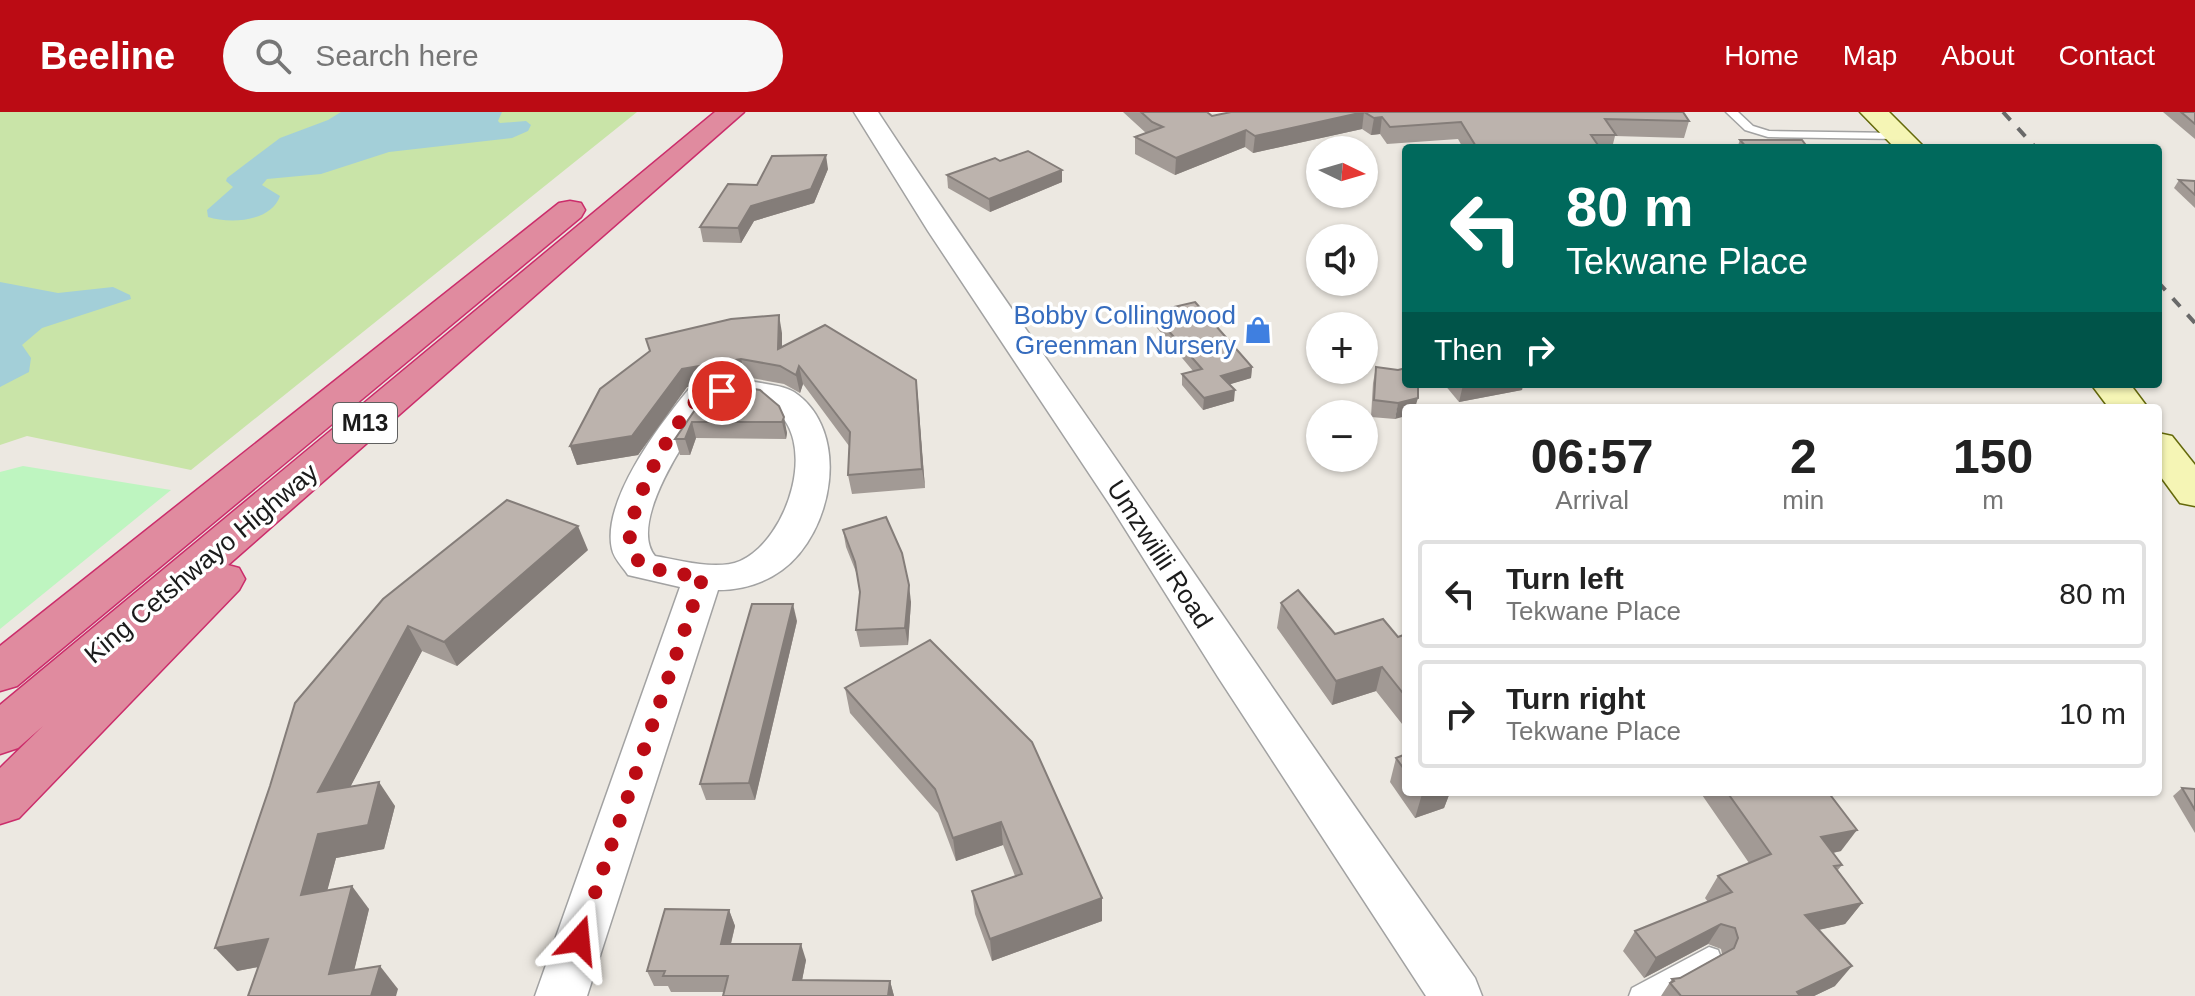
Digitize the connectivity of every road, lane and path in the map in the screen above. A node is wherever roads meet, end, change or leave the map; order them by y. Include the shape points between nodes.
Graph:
1 (691, 112) edge
2 (731, 112) edge
3 (866, 112) edge
4 (1732, 112) edge
5 (1873, 112) edge
6 (1905, 142) edge
7 (469, 335) junction
8 (2113, 388) edge
9 (2126, 404) edge
10 (2162, 450) edge
11 (2195, 493) edge
12 (703, 576) junction
13 (0, 673) edge
14 (0, 734) edge
15 (0, 802) edge
16 (1709, 958) edge
17 (561, 996) edge
18 (1456, 996) edge
19 (1641, 996) edge

1 - 13 highway, King Cetshwayo Highway / M13
2 - 7 highway, King Cetshwayo Highway / M13
3 - 18 street, Umzwilili Road
4 - 6 lane via 1760,132
5 - 6 street
7 - 14 highway, King Cetshwayo Highway / M13
7 - 15 highway
8 - 9 street
10 - 11 street
12 - 12 street via 747,573 771,563 795,534 815,469 805,423 781,398 746,390 701,396 683,416 641,487 631,550 642,566
12 - 17 street
16 - 19 lane

